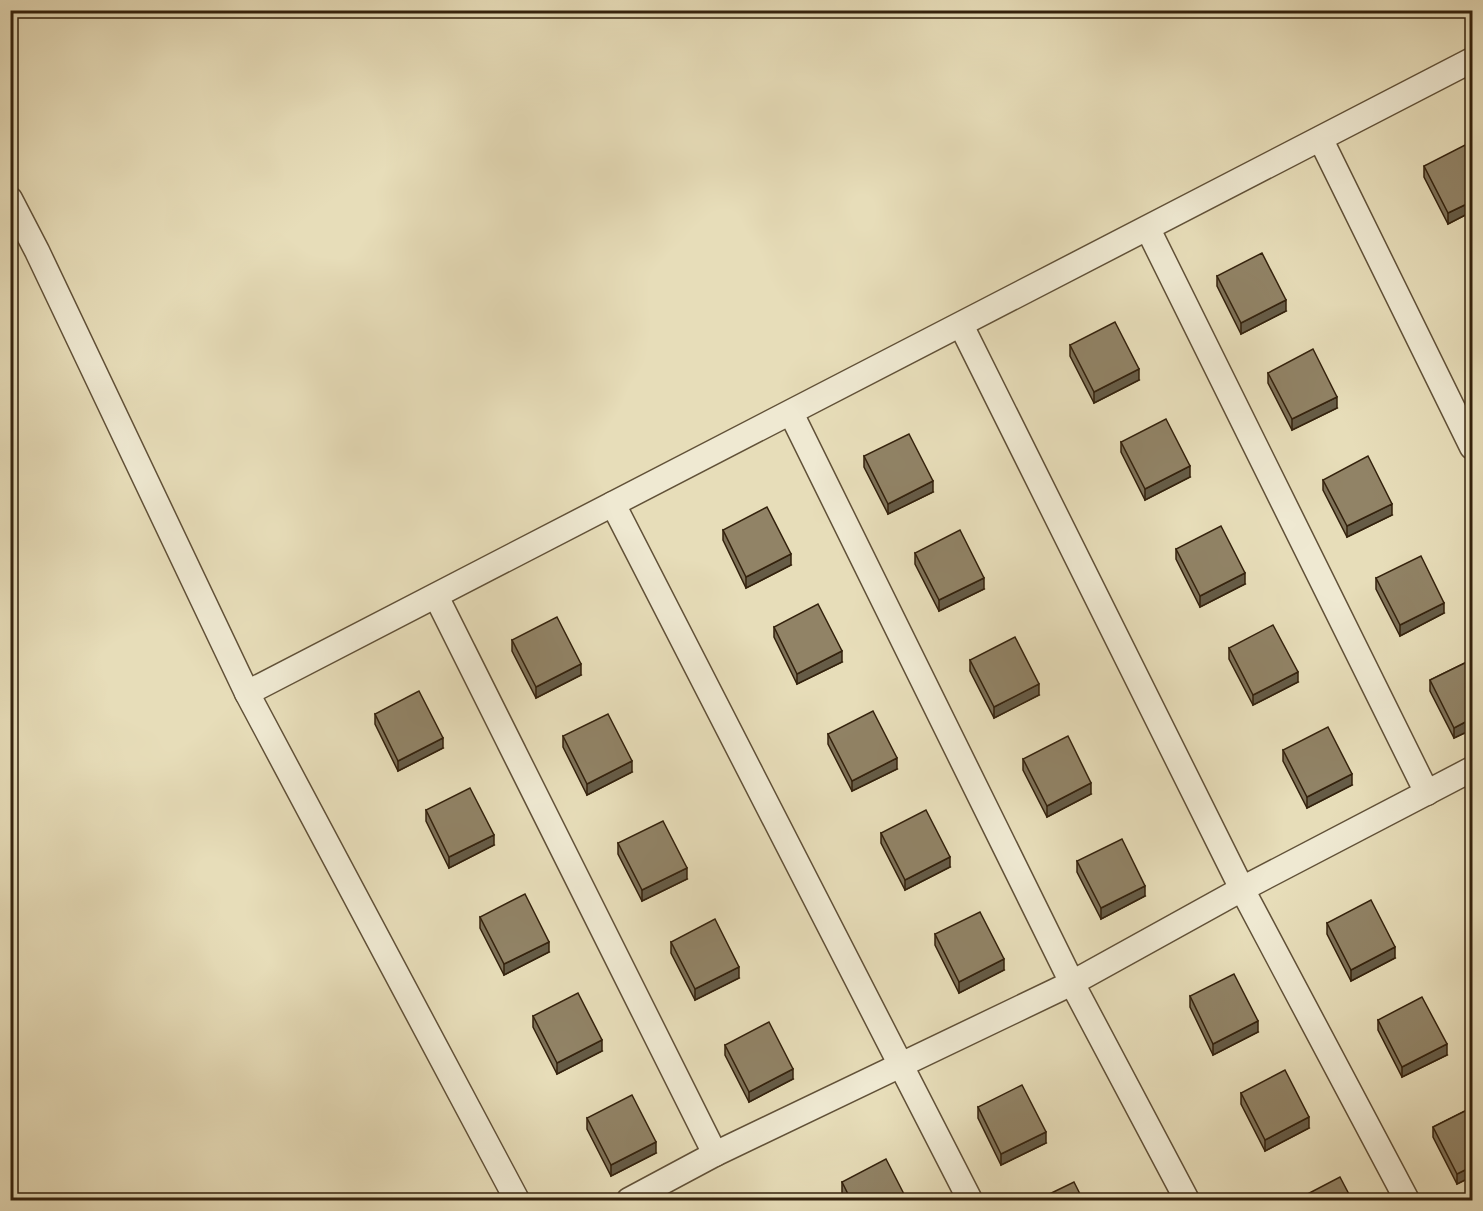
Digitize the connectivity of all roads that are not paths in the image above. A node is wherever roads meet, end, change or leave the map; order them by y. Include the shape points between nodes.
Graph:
1 (1473, 60) edge
2 (1321, 140) junction
3 (10, 199) edge
4 (1148, 229) junction
5 (961, 325) junction
6 (791, 413) junction
7 (1473, 447) edge
8 (613, 504) junction
9 (436, 596) junction
10 (247, 693) junction
11 (1473, 769) edge
12 (1427, 793) junction
13 (1242, 889) junction
14 (1072, 983) junction
15 (899, 1064) junction
16 (715, 1154) junction
17 (517, 1200) edge
18 (629, 1200) edge
19 (970, 1200) edge
20 (1187, 1200) edge
21 (1407, 1200) edge

1 - 2 street
2 - 4 street
2 - 7 street
3 - 10 street
4 - 5 street
4 - 12 street
5 - 6 street
5 - 13 street
6 - 8 street
6 - 14 street
8 - 9 street
8 - 15 street
9 - 10 street
9 - 16 street
10 - 17 street
11 - 12 street
12 - 13 street
13 - 14 street
13 - 21 street
14 - 15 street
14 - 20 street
15 - 16 street
15 - 19 street
16 - 18 street

